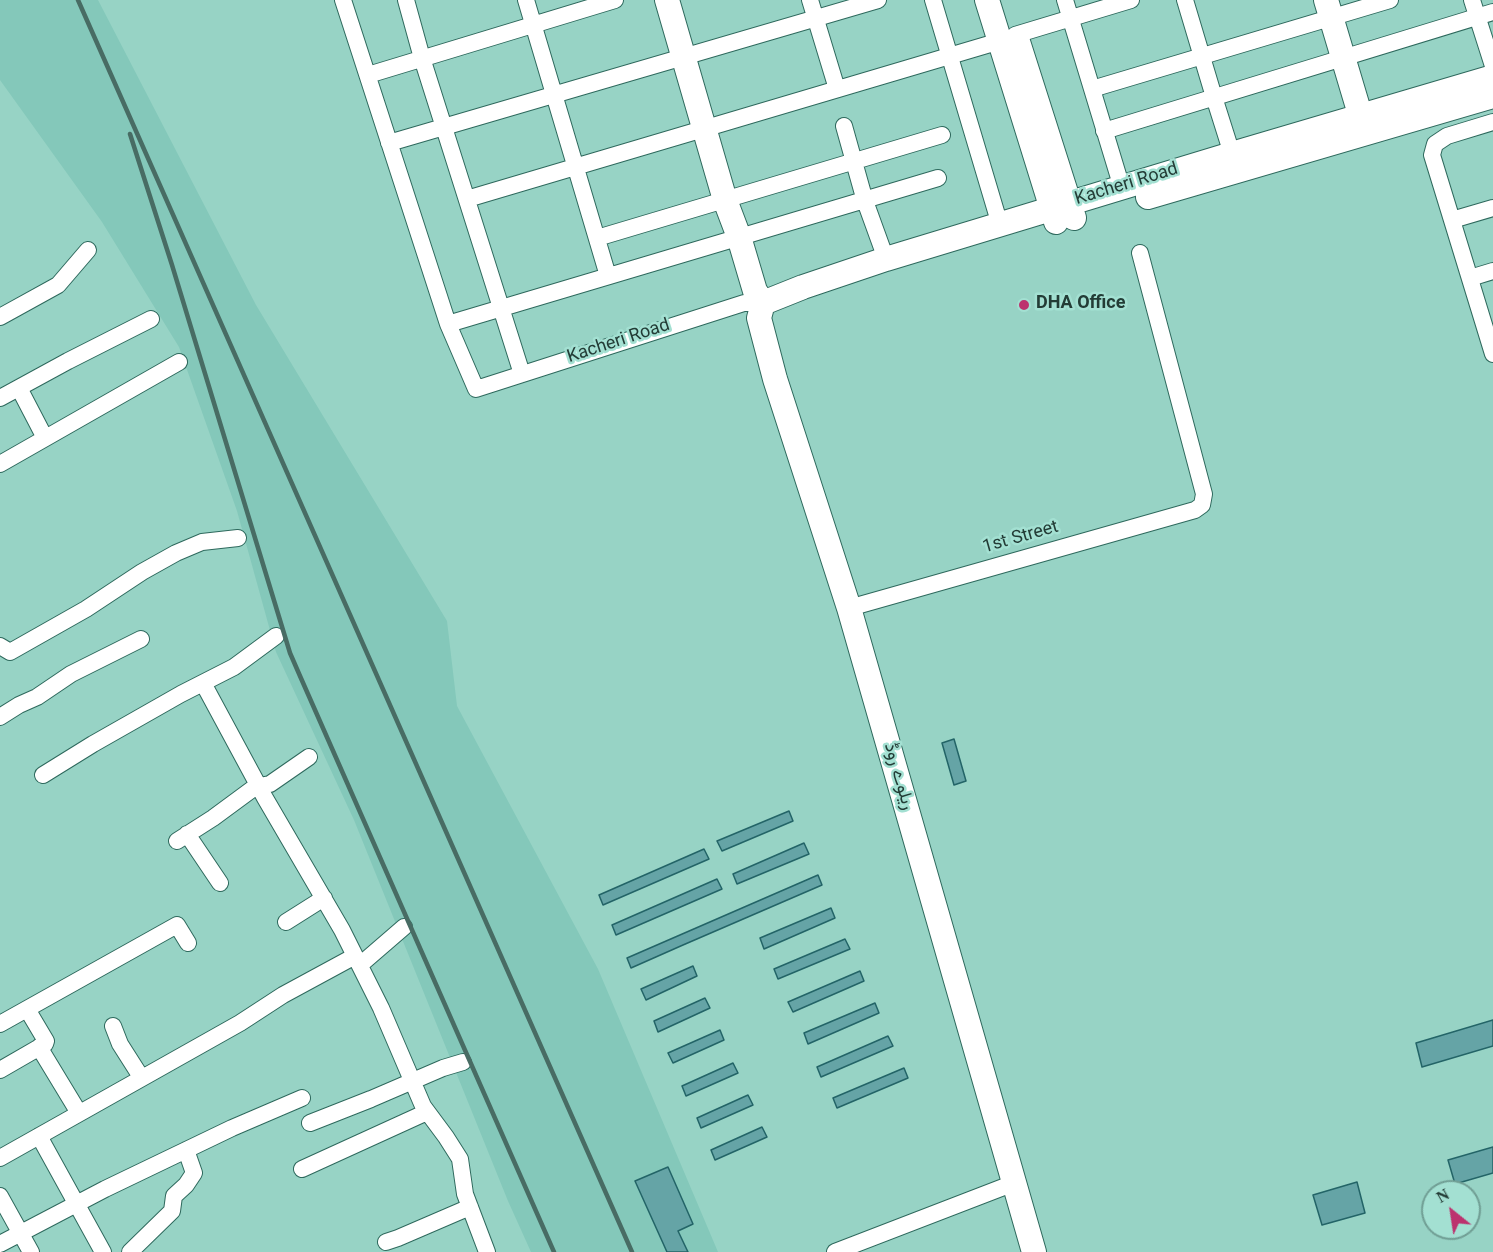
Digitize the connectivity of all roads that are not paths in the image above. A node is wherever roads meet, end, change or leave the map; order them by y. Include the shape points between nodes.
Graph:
1 (344, 0) edge
2 (406, 0) edge
3 (526, 0) edge
4 (615, 0) edge
5 (667, 0) edge
6 (810, 0) edge
7 (878, 0) edge
8 (933, 0) edge
9 (987, 0) edge
10 (1005, 0) edge
11 (1065, 0) edge
12 (1131, 0) edge
13 (1185, 0) edge
14 (1390, 0) edge
15 (1472, 0) edge
16 (1328, 9) edge
17 (1485, 15) edge
18 (816, 18) junction
19 (1071, 18) junction
20 (534, 24) junction
21 (1008, 38) junction
22 (950, 56) junction
23 (1202, 56) junction
24 (683, 57) junction
25 (422, 58) junction
26 (1343, 58) junction
27 (1493, 66) edge
28 (368, 75) junction
29 (1493, 78) edge
30 (837, 89) junction
31 (1092, 89) junction
32 (554, 94) junction
33 (1493, 96) edge
34 (1214, 97) junction
35 (1493, 122) edge
36 (1363, 125) junction
37 (844, 126) dead end
38 (444, 127) junction
39 (704, 128) junction
40 (1104, 131) junction
41 (942, 135) dead end
42 (389, 143) junction
43 (1232, 154) junction
44 (854, 162) junction
45 (576, 166) junction
46 (938, 178) dead end
47 (1122, 188) junction
48 (467, 199) junction
49 (725, 200) junction
50 (865, 201) junction
51 (1493, 207) edge
52 (1063, 214) junction
53 (1452, 220) junction
54 (1000, 225) junction
55 (739, 237) junction
56 (597, 238) junction
57 (88, 250) dead end
58 (1140, 253) dead end
59 (886, 259) junction
60 (1493, 271) edge
61 (608, 276) junction
62 (1470, 278) junction
63 (763, 303) junction
64 (501, 308) junction
65 (0, 317) edge
66 (151, 320) dead end
67 (1488, 322) edge
68 (448, 324) junction
69 (1493, 354) edge
70 (179, 362) dead end
71 (522, 374) junction
72 (19, 388) junction
73 (0, 398) edge
74 (45, 438) junction
75 (0, 464) edge
76 (238, 538) dead end
77 (849, 608) junction
78 (276, 636) dead end
79 (141, 639) dead end
80 (0, 646) edge
81 (203, 683) junction
82 (0, 717) edge
83 (309, 757) dead end
84 (43, 775) dead end
85 (258, 786) junction
86 (220, 883) dead end
87 (324, 898) junction
88 (286, 922) dead end
89 (404, 927) dead end
90 (188, 944) dead end
91 (358, 961) junction
92 (27, 1009) junction
93 (0, 1024) edge
94 (113, 1026) dead end
95 (39, 1047) junction
96 (463, 1062) dead end
97 (0, 1070) edge
98 (141, 1077) junction
99 (412, 1081) junction
100 (302, 1098) dead end
101 (427, 1112) junction
102 (79, 1113) junction
103 (310, 1124) dead end
104 (39, 1136) junction
105 (186, 1150) junction
106 (0, 1158) edge
107 (302, 1169) dead end
108 (1014, 1183) junction
109 (0, 1196) edge
110 (76, 1204) junction
111 (470, 1207) junction
112 (20, 1233) junction
113 (386, 1242) dead end
114 (0, 1244) edge
115 (31, 1252) edge
116 (102, 1252) edge
117 (130, 1252) edge
118 (487, 1252) edge
119 (835, 1252) edge
120 (1034, 1252) edge

1 - 28 street
2 - 25 street
3 - 20 street
4 - 20 street
5 - 24 main road
6 - 18 street
7 - 18 street
8 - 22 street
9 - 21 main road
10 - 21 main road
11 - 19 street
12 - 19 street
13 - 23 street
14 - 16 street
15 - 17 street
16 - 23 street
16 - 26 main road
17 - 26 street
17 - 27 street
18 - 24 street
18 - 30 street
19 - 21 street
19 - 31 street
20 - 25 street
20 - 32 street
21 - 22 street
21 - 52 main road
22 - 30 street
22 - 54 street
23 - 31 street
23 - 34 street
24 - 32 street
24 - 39 main road
25 - 28 street
25 - 38 street
26 - 34 street
26 - 36 main road
28 - 42 street
29 - 36 main road, Kacheri Road
30 - 39 street
31 - 40 street
32 - 38 street
32 - 45 street
33 - 36 main road, Kacheri Road
34 - 40 street
34 - 43 street
35 - 53 street via 1447,136 1436,144 1432,155
36 - 43 main road, Kacheri Road
36 - 52 main road, Kacheri Road
37 - 44 street
38 - 42 street
38 - 48 street
39 - 45 street
39 - 49 main road
40 - 47 street
41 - 44 street
42 - 68 street
43 - 47 main road, Kacheri Road
44 - 49 street
44 - 50 street
45 - 48 street
45 - 56 street
46 - 50 street
47 - 52 main road, Kacheri Road
48 - 64 street
49 - 55 main road
49 - 56 street
50 - 55 street
50 - 59 street
51 - 53 street
52 - 54 main road, Kacheri Road
52 - 63 main road, Kacheri Road via 784,305
53 - 62 street
54 - 59 main road, Kacheri Road
55 - 61 street
55 - 63 main road via 755,291
56 - 61 street
57 - 65 street via 58,285
58 - 77 street, 1st Street via 1204,494 1202,505
59 - 63 main road, Kacheri Road
60 - 62 street
61 - 64 street
62 - 67 street
63 - 71 street, Kacheri Road via 744,303
63 - 77 main road, ریلوے روڈ via 759,318 763,338
64 - 68 street
64 - 71 street
66 - 72 street
67 - 69 street
68 - 71 street, Kacheri Road via 476,389
70 - 74 street
72 - 73 street
72 - 74 street
74 - 75 street
76 - 80 street via 202,542 176,553 10,652
77 - 108 main road, ریلوے روڈ
78 - 81 street via 234,667
79 - 82 street via 71,674
81 - 84 street
81 - 85 street
83 - 85 street via 270,784
85 - 86 street via 182,837
85 - 87 street
87 - 88 street
87 - 91 street
89 - 91 street
90 - 92 street via 177,925
91 - 98 street via 283,995
91 - 99 street
92 - 93 street
92 - 95 street via 46,1041
94 - 98 street
95 - 97 street
95 - 102 street
96 - 99 street
98 - 102 street
99 - 101 street
99 - 103 street
100 - 105 street
101 - 107 street
101 - 111 street via 460,1160
102 - 104 street
104 - 106 street
104 - 110 street
105 - 110 street
105 - 117 street via 194,1173 174,1196 172,1211
108 - 119 street
108 - 120 main road, ریلوے روڈ
109 - 112 street
110 - 112 street
110 - 116 street
111 - 113 street
111 - 118 street
112 - 114 street
112 - 115 street

